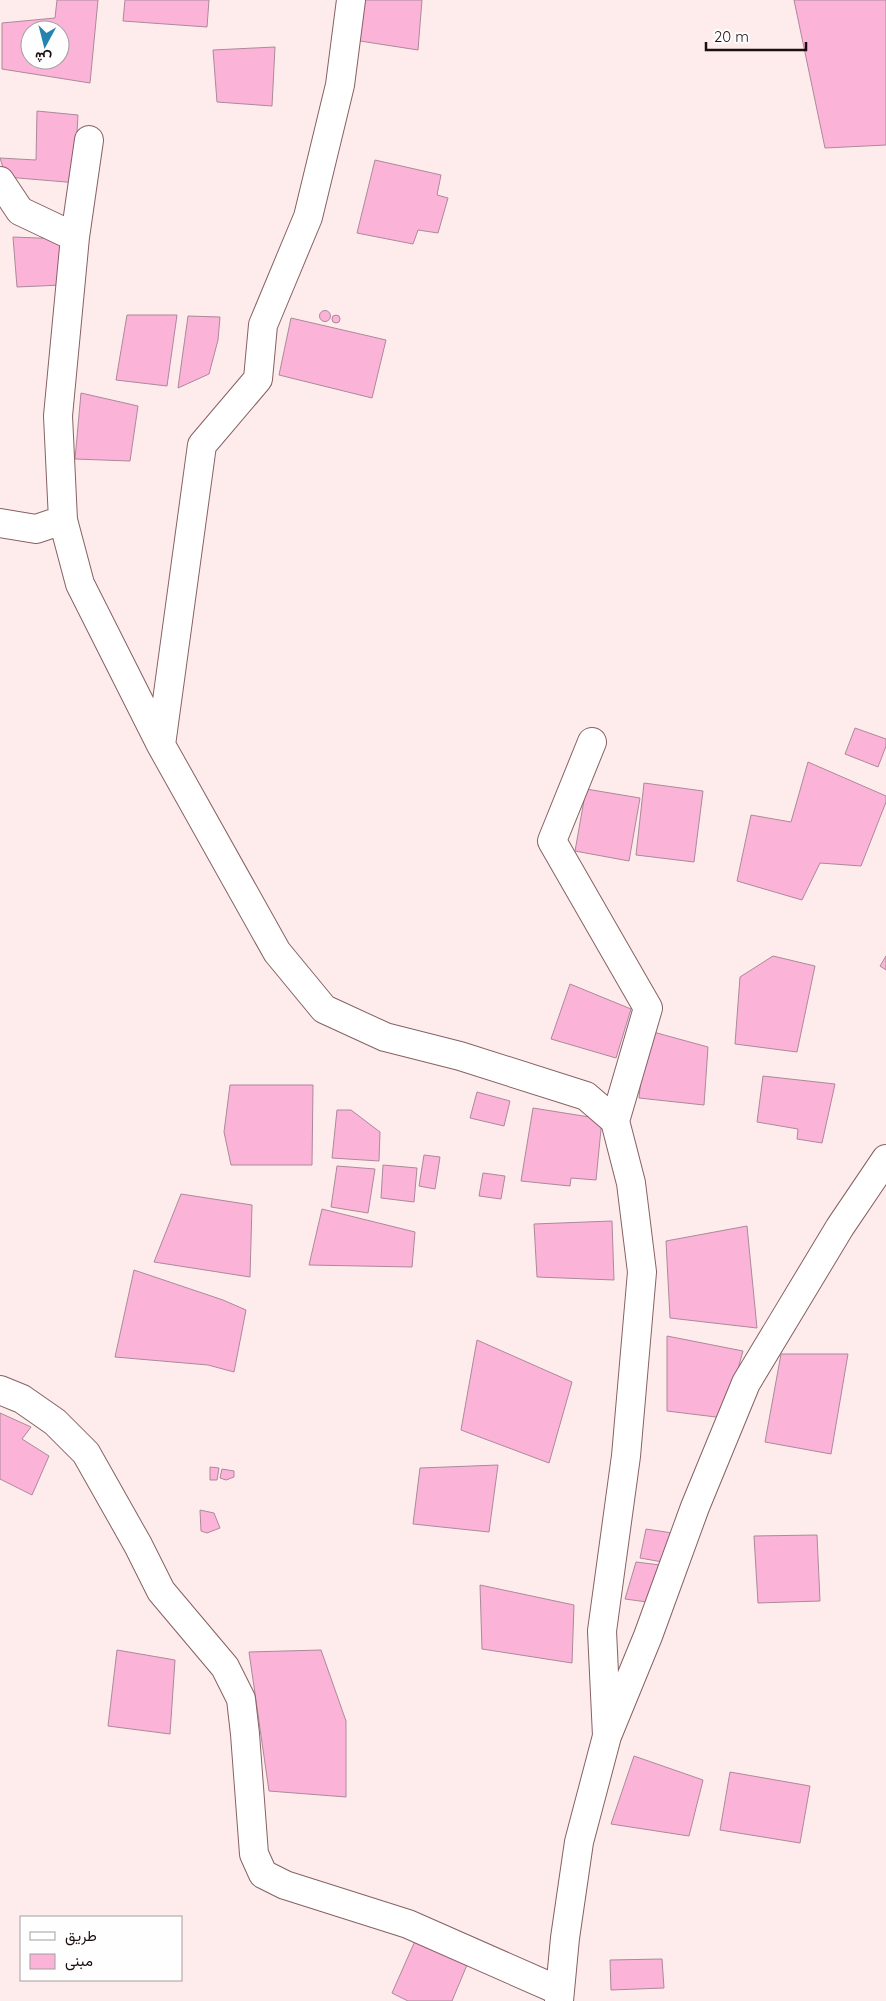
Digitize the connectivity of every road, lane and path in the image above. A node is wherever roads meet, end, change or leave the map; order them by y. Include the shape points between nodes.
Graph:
1 (352, 0) edge
2 (89, 140) dead end
3 (0, 181) edge
4 (75, 237) junction
5 (63, 520) junction
6 (0, 523) edge
7 (592, 742) dead end
8 (161, 745) junction
9 (615, 1121) junction
10 (886, 1159) edge
11 (0, 1390) edge
12 (607, 1736) junction
13 (559, 1996) edge

1 - 8 street via 340,85 308,217 263,324 258,379 202,446
2 - 4 street
3 - 4 street via 20,211
4 - 5 street via 58,416
5 - 6 street via 36,529
5 - 8 street via 80,584
7 - 9 street via 552,841 648,1008
8 - 9 street via 277,952 324,1009 386,1037 460,1056 586,1096
9 - 12 street via 631,1183 642,1272 626,1456 602,1631
10 - 12 street via 840,1227 746,1383
11 - 13 street via 22,1399 55,1422 86,1453 161,1592 225,1667 241,1700 254,1854 263,1874 285,1885 408,1924
12 - 13 street via 579,1842

